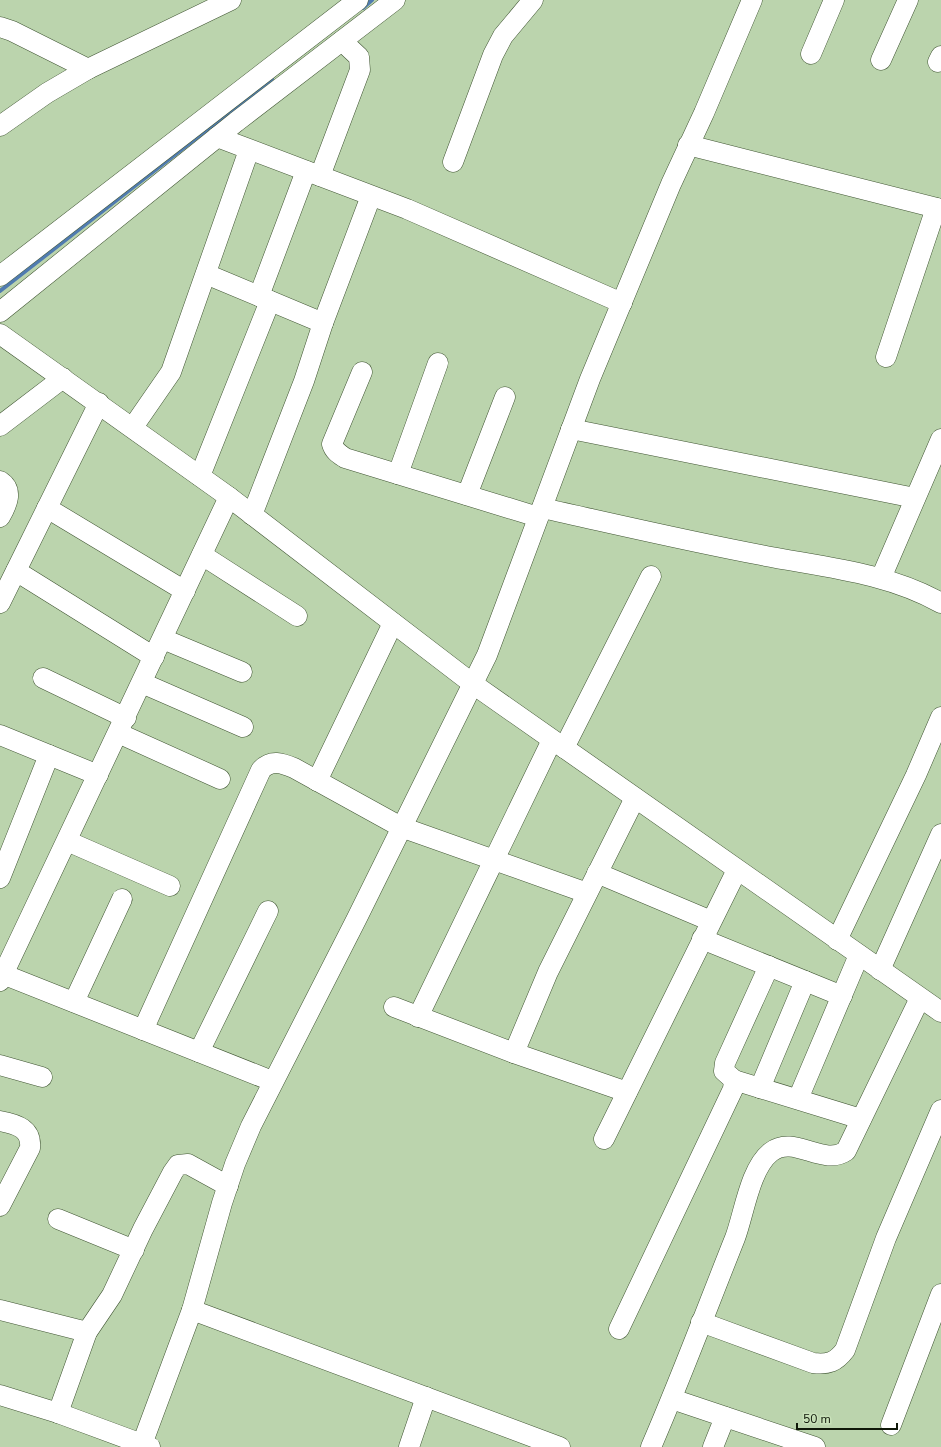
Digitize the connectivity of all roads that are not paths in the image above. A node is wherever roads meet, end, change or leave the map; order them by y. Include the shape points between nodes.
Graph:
1 (358, 0) edge
2 (396, 0) edge
3 (533, 0) edge
4 (752, 0) edge
5 (834, 0) edge
6 (908, 0) edge
7 (227, 1) edge
8 (0, 27) edge
9 (342, 41) junction
10 (811, 54) dead end
11 (880, 60) dead end
12 (88, 69) junction
13 (0, 126) edge
14 (217, 137) junction
15 (688, 145) junction
16 (249, 150) junction
17 (453, 162) dead end
18 (313, 174) junction
19 (371, 196) junction
20 (939, 208) edge
21 (206, 274) junction
22 (0, 276) edge
23 (264, 298) junction
24 (622, 303) junction
25 (0, 312) edge
26 (323, 322) junction
27 (0, 334) edge
28 (886, 357) dead end
29 (438, 363) dead end
30 (362, 372) dead end
31 (63, 378) junction
32 (505, 397) dead end
33 (99, 403) junction
34 (0, 426) edge
35 (133, 427) junction
36 (571, 429) junction
37 (941, 439) edge
38 (398, 474) junction
39 (200, 476) junction
40 (0, 481) edge
41 (467, 495) junction
42 (229, 497) junction
43 (915, 498) junction
44 (47, 508) junction
45 (540, 513) junction
46 (252, 515) junction
47 (0, 517) edge
48 (202, 555) junction
49 (16, 571) junction
50 (651, 576) dead end
51 (881, 578) junction
52 (185, 591) junction
53 (0, 603) edge
54 (941, 603) edge
55 (297, 616) dead end
56 (393, 623) junction
57 (163, 639) junction
58 (154, 657) junction
59 (242, 672) dead end
60 (43, 678) dead end
61 (142, 683) junction
62 (473, 684) junction
63 (941, 717) edge
64 (122, 726) junction
65 (243, 726) dead end
66 (0, 736) edge
67 (558, 744) junction
68 (49, 755) junction
69 (98, 775) junction
70 (220, 779) dead end
71 (316, 781) junction
72 (635, 798) junction
73 (401, 827) junction
74 (941, 834) edge
75 (67, 841) junction
76 (493, 861) junction
77 (737, 870) junction
78 (597, 872) junction
79 (0, 878) edge
80 (170, 886) dead end
81 (587, 893) junction
82 (122, 899) dead end
83 (268, 911) dead end
84 (711, 921) junction
85 (702, 939) junction
86 (837, 940) junction
87 (858, 955) junction
88 (769, 966) junction
89 (880, 970) junction
90 (1, 976) edge
91 (805, 981) junction
92 (842, 996) junction
93 (920, 998) junction
94 (74, 1002) junction
95 (394, 1007) dead end
96 (941, 1012) edge
97 (418, 1017) junction
98 (143, 1030) junction
99 (199, 1052) junction
100 (514, 1053) junction
101 (0, 1065) edge
102 (42, 1077) dead end
103 (734, 1080) junction
104 (272, 1081) junction
105 (760, 1088) junction
106 (627, 1092) junction
107 (798, 1100) junction
108 (941, 1110) edge
109 (861, 1119) junction
110 (0, 1121) edge
111 (604, 1138) dead end
112 (228, 1186) junction
113 (0, 1206) edge
114 (58, 1219) dead end
115 (134, 1250) junction
116 (941, 1294) edge
117 (0, 1310) edge
118 (192, 1310) junction
119 (701, 1322) junction
120 (619, 1329) dead end
121 (87, 1332) junction
122 (0, 1395) edge
123 (426, 1397) junction
124 (672, 1398) junction
125 (58, 1413) junction
126 (725, 1417) junction
127 (890, 1425) dead end
128 (145, 1446) edge
129 (409, 1447) edge
130 (560, 1447) edge
131 (651, 1447) edge
132 (713, 1447) edge
133 (815, 1447) edge

1 - 22 street
2 - 9 street
3 - 17 street via 503,36 492,55
4 - 15 street
5 - 10 street
6 - 11 street
7 - 12 street
8 - 12 street
9 - 14 street
9 - 18 street via 359,57 360,70
12 - 13 street via 47,93
14 - 16 street
14 - 25 street
15 - 20 street
15 - 24 street
16 - 18 street
16 - 21 street
18 - 19 street
18 - 23 street
19 - 24 street
19 - 26 street
20 - 28 street
21 - 23 street
21 - 35 street via 171,372
23 - 26 street
23 - 39 street
24 - 36 street
26 - 46 street via 304,381
27 - 31 street
29 - 38 street
30 - 38 street via 335,433 333,449 345,458
31 - 33 street
31 - 34 street
32 - 41 street
33 - 35 street
33 - 44 street
35 - 39 street
36 - 43 street
36 - 45 street
37 - 43 street
38 - 41 street
39 - 42 street
40 - 47 street via 8,488 9,495
41 - 45 street
42 - 46 street
42 - 48 street
43 - 51 street
44 - 49 street
44 - 52 street
45 - 51 street
45 - 62 street via 498,629
46 - 56 street
48 - 52 street
48 - 55 street
49 - 53 street
49 - 58 street
50 - 67 street
51 - 54 street via 925,594
52 - 57 street
56 - 62 street
56 - 71 street
57 - 58 street
57 - 59 street
58 - 61 street
60 - 64 street
61 - 64 street
61 - 65 street
62 - 67 street
62 - 73 street
63 - 86 street
64 - 69 street
64 - 70 street
66 - 68 street
67 - 72 street
67 - 76 street
68 - 69 street
68 - 79 street
69 - 75 street
71 - 73 street
71 - 98 street via 278,762 266,765 261,770
72 - 77 street
72 - 78 street
73 - 76 street
73 - 104 street via 354,925
74 - 89 street
75 - 80 street
75 - 90 street
76 - 81 street
76 - 97 street
77 - 84 street
77 - 86 street
78 - 81 street
78 - 84 street
81 - 100 street via 548,972
82 - 94 street
83 - 99 street
84 - 85 street
85 - 88 street
85 - 106 street
86 - 87 street
87 - 89 street
87 - 92 street
88 - 91 street
88 - 103 street via 725,1063 724,1071
89 - 93 street
90 - 94 street
91 - 92 street
91 - 105 street
92 - 107 street
93 - 96 street
93 - 109 street
94 - 98 street
95 - 97 street
97 - 100 street
98 - 99 street
99 - 104 street
100 - 106 street
101 - 102 street
103 - 105 street
103 - 120 street via 733,1089
104 - 112 street via 248,1133
105 - 107 street
106 - 111 street
107 - 109 street
108 - 119 street via 886,1238 840,1358 824,1365 813,1363
109 - 119 street via 850,1145 842,1154 825,1154 787,1146 779,1147 765,1157
110 - 113 street via 24,1130 31,1141 30,1148
112 - 115 street via 188,1164 178,1165
112 - 118 street
114 - 115 street
115 - 121 street via 112,1295
116 - 127 street
117 - 121 street
118 - 123 street
118 - 128 street
119 - 124 street
121 - 125 street
122 - 125 street
123 - 129 street
123 - 130 street
124 - 126 street
124 - 131 street
125 - 128 street
126 - 132 street
126 - 133 street

